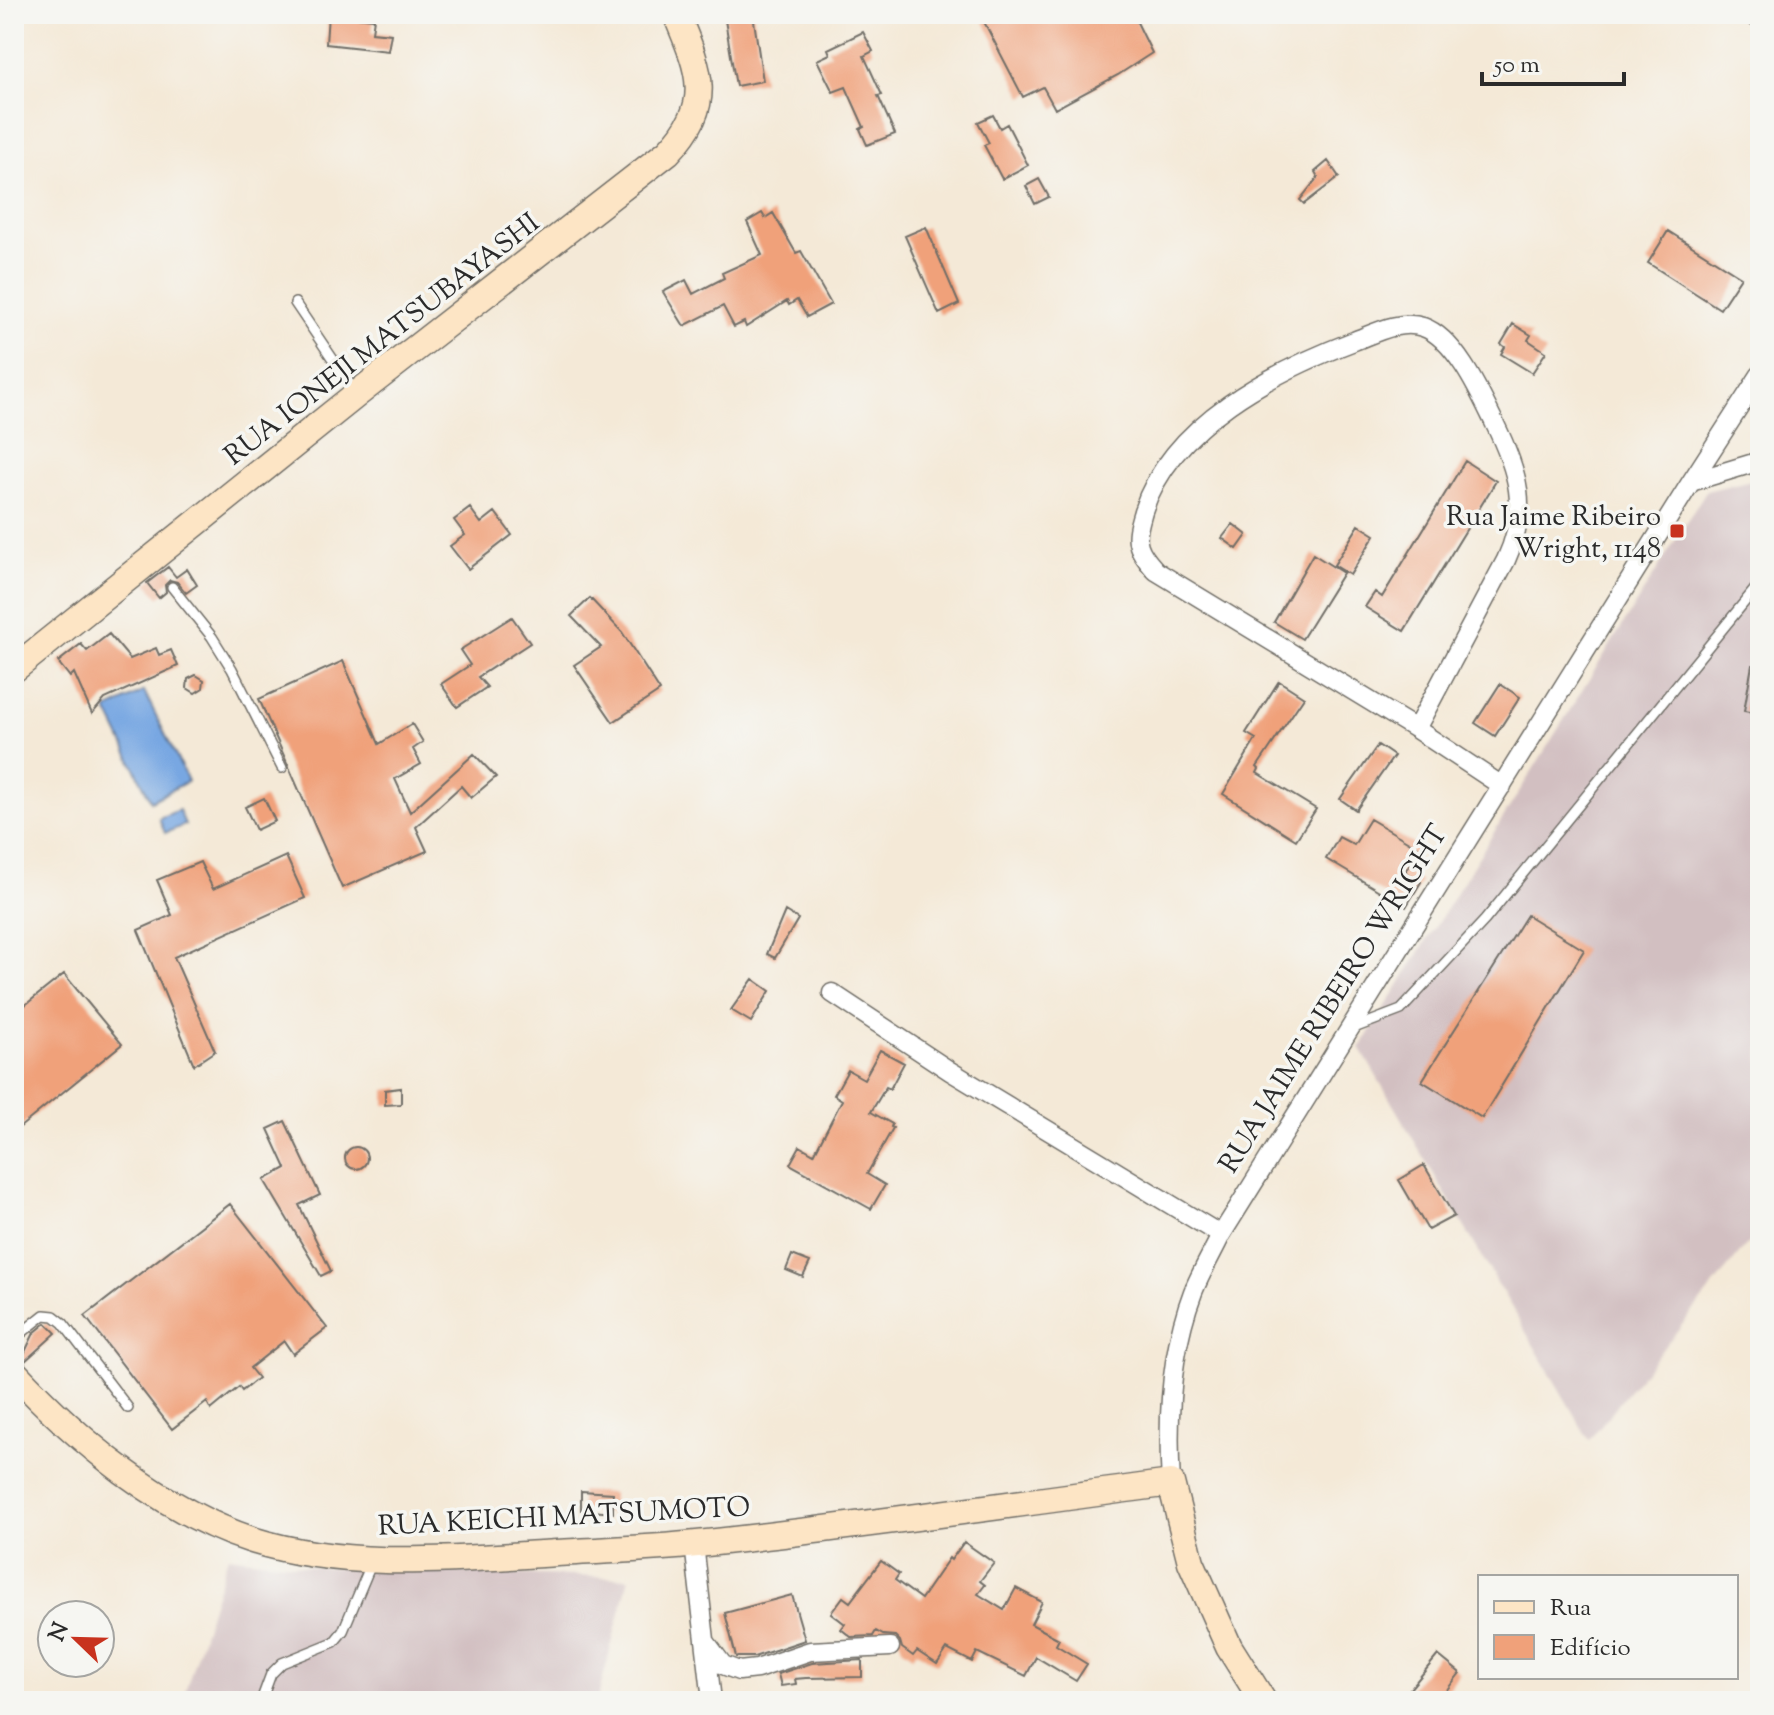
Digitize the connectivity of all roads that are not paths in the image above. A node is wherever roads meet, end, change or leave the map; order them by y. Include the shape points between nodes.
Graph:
1 (676, 14) edge
2 (1752, 14) edge
3 (1760, 20) edge
4 (295, 303) dead end
5 (1760, 375) edge
6 (357, 394) junction
7 (1760, 461) edge
8 (1691, 482) junction
9 (1760, 583) edge
10 (172, 587) dead end
11 (14, 669) edge
12 (1416, 729) junction
13 (282, 768) dead end
14 (1502, 786) junction
15 (832, 993) dead end
16 (1350, 1029) junction
17 (1221, 1235) junction
18 (14, 1339) edge
19 (14, 1372) edge
20 (128, 1408) dead end
21 (1171, 1483) junction
22 (694, 1544) junction
23 (373, 1559) junction
24 (705, 1641) junction
25 (890, 1647) dead end
26 (261, 1701) edge
27 (712, 1701) edge
28 (1263, 1701) edge

1 - 6 main road, RUA IONEJI MATSUBAYASHI via 701,82 696,112 684,136 637,179
2 - 3 street
4 - 6 lane
5 - 8 street, RUA JAIME RIBEIRO WRIGHT
6 - 11 main road, RUA IONEJI MATSUBAYASHI via 155,567
7 - 8 street
8 - 14 street, RUA JAIME RIBEIRO WRIGHT
9 - 16 lane via 1454,954 1401,1010
10 - 13 lane via 232,669
12 - 12 street via 1156,571 1138,544 1147,499 1175,455 1200,429 1254,389 1310,359 1411,324 1426,327 1459,358 1509,453 1521,517 1517,538
12 - 14 street
14 - 16 street, RUA JAIME RIBEIRO WRIGHT
15 - 17 street
16 - 17 street, RUA JAIME RIBEIRO WRIGHT
17 - 21 street, RUA JAIME RIBEIRO WRIGHT via 1193,1292 1180,1335 1168,1436
18 - 20 lane via 44,1315 54,1316
19 - 23 main road, RUA KEICHI MATSUMOTO via 67,1427 139,1482 205,1521 253,1540 306,1552
21 - 22 main road, RUA KEICHI MATSUMOTO
21 - 28 main road, RUA JAIME RIBEIRO WRIGHT via 1191,1562 1229,1647
22 - 23 main road, RUA KEICHI MATSUMOTO via 413,1562
22 - 24 street
23 - 26 lane via 343,1631 334,1642 282,1663 271,1674
24 - 25 street via 723,1665 739,1671 810,1651
24 - 27 street

